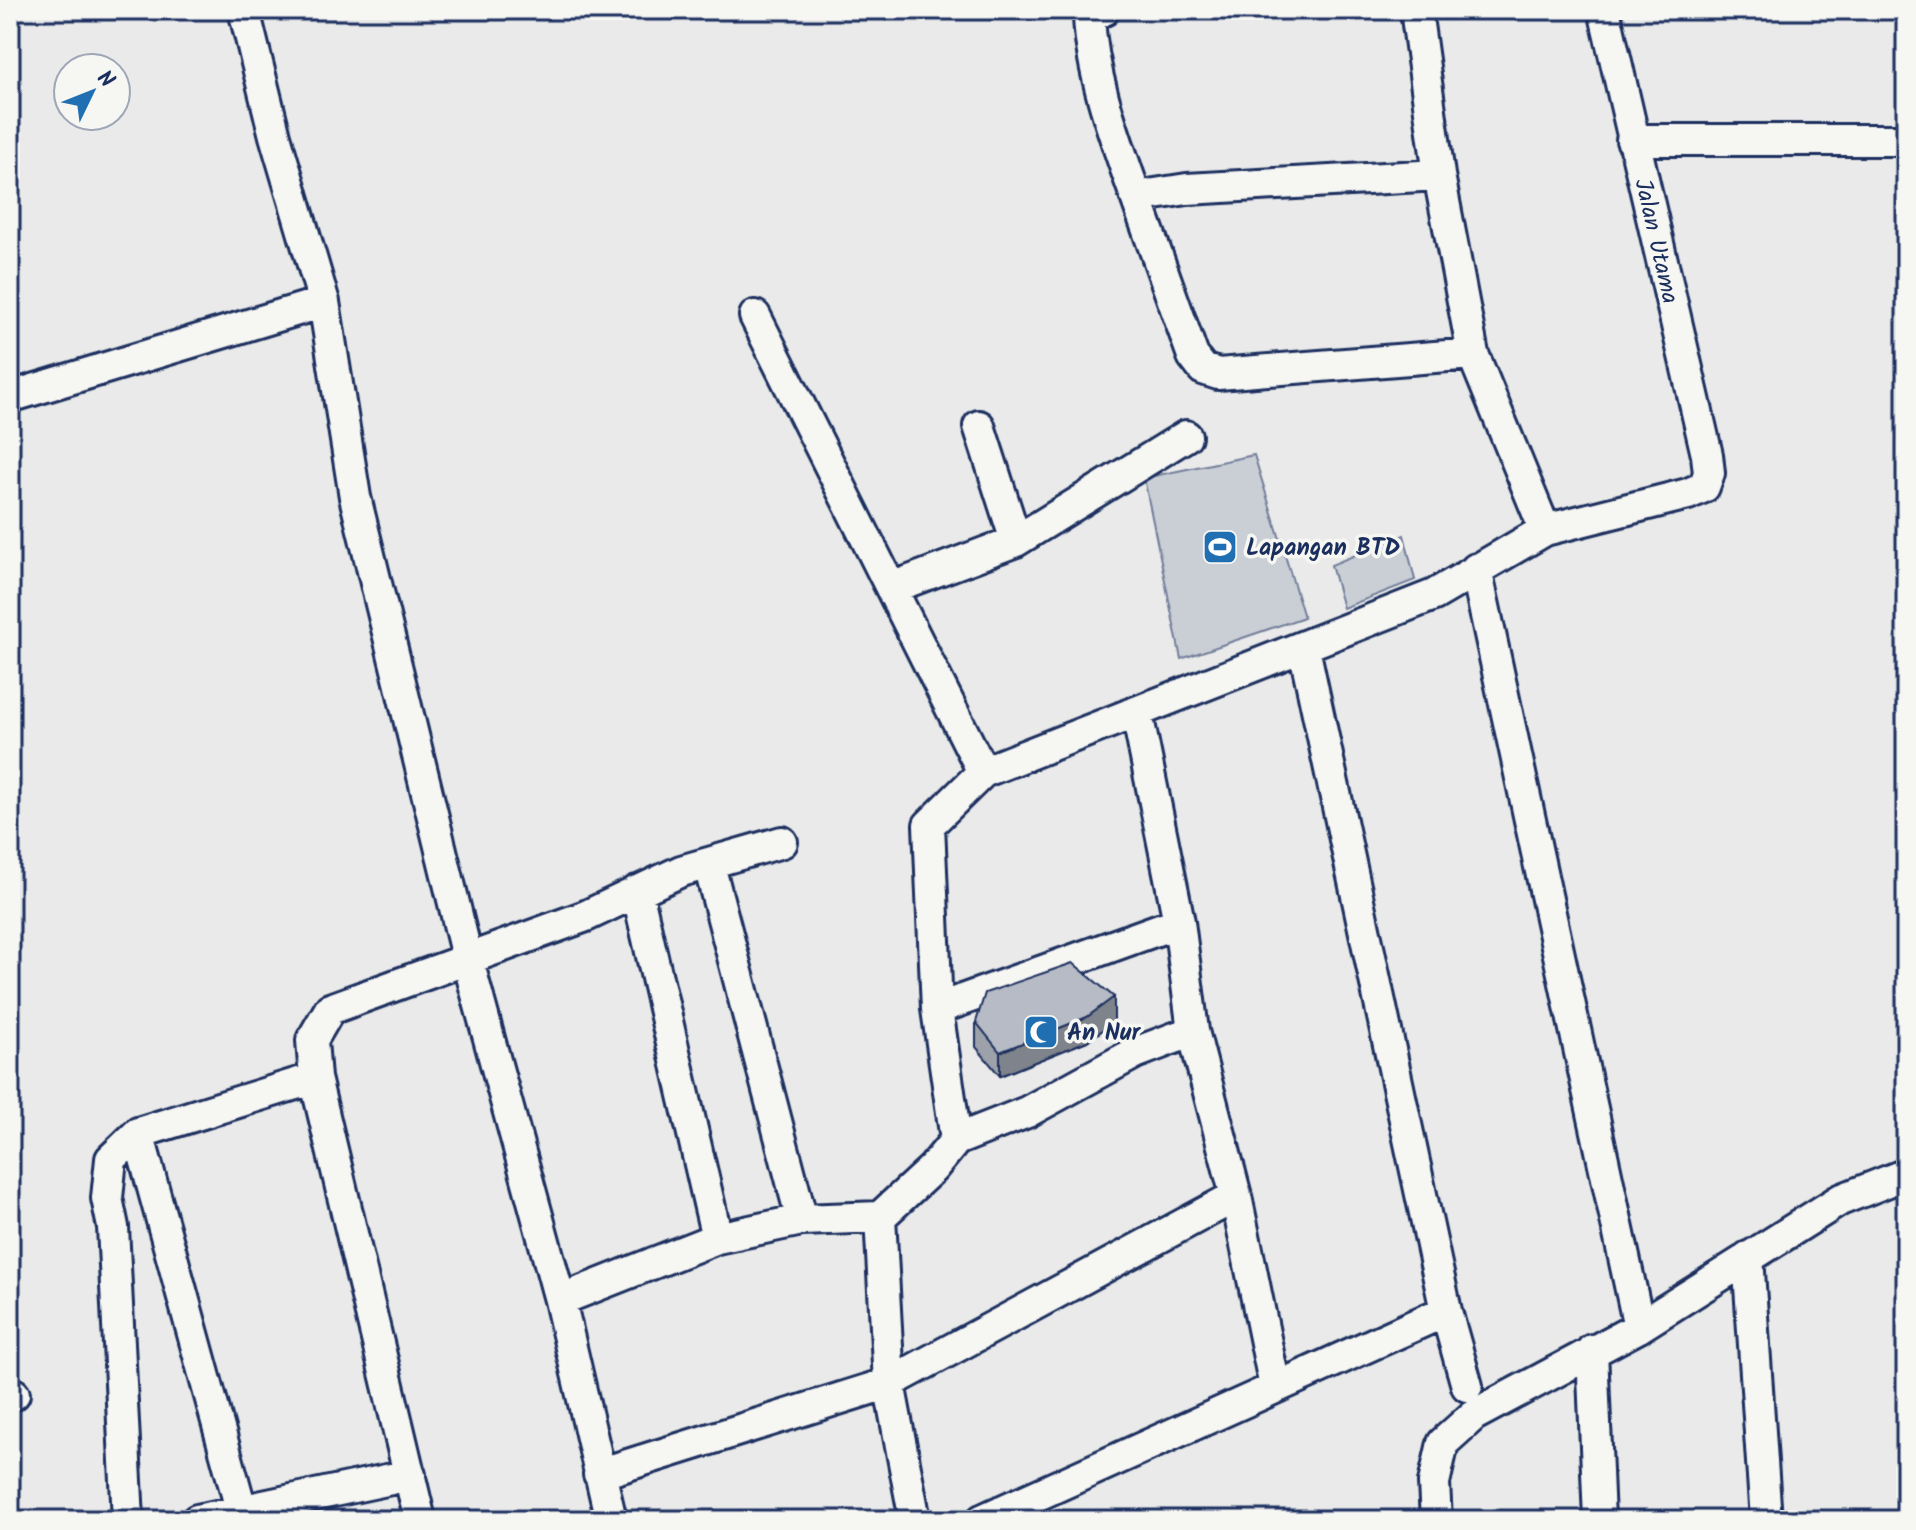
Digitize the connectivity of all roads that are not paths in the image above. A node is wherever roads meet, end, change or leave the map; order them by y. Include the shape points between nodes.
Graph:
1 (244, 10) edge
2 (1104, 10) edge
3 (1416, 10) edge
4 (1604, 10) edge
5 (1632, 140) junction
6 (1906, 140) edge
7 (1439, 175) junction
8 (1136, 197) junction
9 (324, 302) junction
10 (755, 316) dead end
11 (1473, 354) junction
12 (13, 396) dead end
13 (979, 426) dead end
14 (1186, 436) dead end
15 (1545, 530) junction
16 (1016, 541) junction
17 (1476, 569) junction
18 (891, 588) junction
19 (1304, 648) junction
20 (1137, 713) junction
21 (983, 772) junction
22 (782, 842) dead end
23 (709, 865) junction
24 (637, 891) junction
25 (1179, 922) junction
26 (468, 961) junction
27 (937, 1009) junction
28 (1193, 1031) junction
29 (315, 1078) junction
30 (138, 1133) junction
31 (956, 1140) junction
32 (1906, 1174) edge
33 (1236, 1196) junction
34 (880, 1217) junction
35 (802, 1220) junction
36 (717, 1238) junction
37 (1748, 1257) junction
38 (560, 1300) junction
39 (1446, 1311) junction
40 (1639, 1327) junction
41 (1592, 1350) junction
42 (889, 1383) junction
43 (1467, 1386) dead end
44 (1275, 1387) junction
45 (599, 1474) junction
46 (410, 1475) junction
47 (241, 1509) junction
48 (128, 1520) edge
49 (197, 1520) edge
50 (420, 1520) edge
51 (611, 1520) edge
52 (915, 1520) edge
53 (982, 1520) edge
54 (1436, 1520) edge
55 (1599, 1520) edge
56 (1766, 1520) edge

1 - 9 street
2 - 8 street via 1089,17 1090,44
3 - 7 street
4 - 5 street, Jalan Utama
5 - 6 street
5 - 15 street, Jalan Utama via 1709,473 1704,487 1688,494
7 - 8 street via 1187,189
7 - 11 street
8 - 11 street via 1193,356 1203,369 1218,374
9 - 12 street
9 - 26 street via 355,497
10 - 18 street
11 - 15 street
13 - 16 street
14 - 16 street
15 - 17 street
16 - 18 street
17 - 19 street via 1434,595
17 - 40 street
18 - 21 street
19 - 20 street
19 - 39 street
20 - 21 street
20 - 25 street
21 - 27 street via 929,825
22 - 23 street
23 - 24 street
23 - 35 street
24 - 26 street
24 - 36 street
25 - 27 street
25 - 28 street
26 - 29 street via 330,1009 312,1040
26 - 38 street
27 - 31 street
28 - 31 street via 1135,1053 1027,1112
28 - 33 street
29 - 30 street
29 - 46 street
30 - 47 street
30 - 48 street via 107,1170
31 - 34 street
32 - 37 street via 1840,1200
33 - 42 street
33 - 44 street
34 - 35 street
34 - 42 street
35 - 36 street
36 - 38 street
37 - 40 street
37 - 56 street
38 - 45 street
39 - 43 street
39 - 44 street
40 - 41 street
41 - 54 street via 1474,1415 1443,1443 1434,1483
41 - 55 street
42 - 45 street
42 - 52 street
44 - 53 street
45 - 51 street
46 - 47 street
46 - 50 street
47 - 49 street

